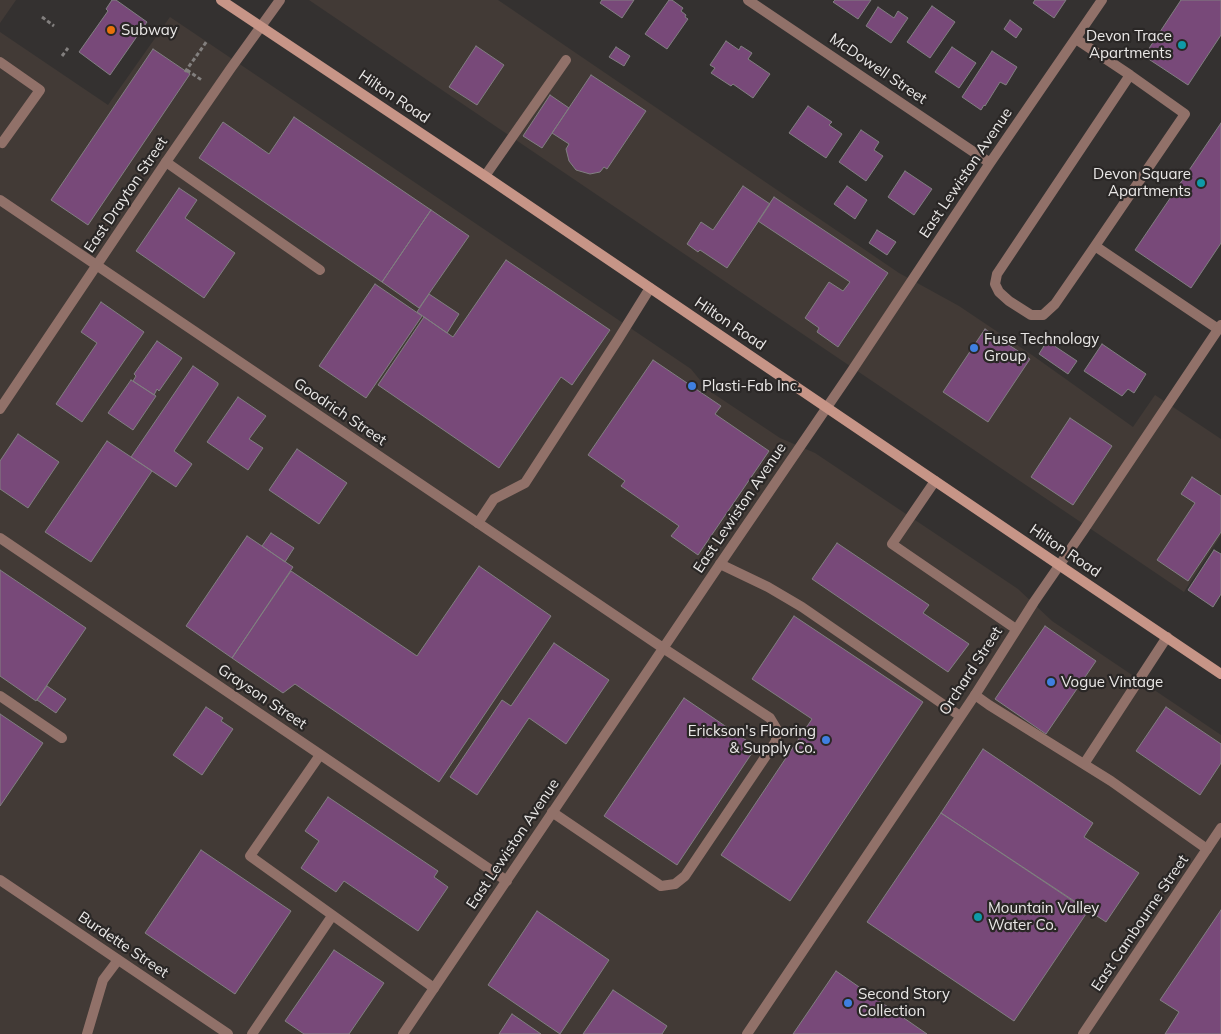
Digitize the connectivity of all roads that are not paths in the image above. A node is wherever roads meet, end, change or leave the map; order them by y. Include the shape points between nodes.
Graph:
1 (221, 0) edge
2 (280, 0) edge
3 (748, 0) edge
4 (1102, 0) edge
5 (260, 26) junction
6 (1076, 38) junction
7 (566, 60) dead end
8 (0, 62) edge
9 (1130, 75) junction
10 (0, 142) edge
11 (166, 162) junction
12 (990, 163) junction
13 (485, 176) junction
14 (0, 200) edge
15 (1095, 246) junction
16 (96, 265) junction
17 (320, 270) dead end
18 (650, 288) junction
19 (1219, 327) edge
20 (826, 408) junction
21 (0, 409) edge
22 (936, 481) junction
23 (478, 523) junction
24 (0, 538) edge
25 (720, 564) junction
26 (1059, 565) junction
27 (1016, 629) junction
28 (1167, 637) junction
29 (663, 648) junction
30 (1221, 674) edge
31 (975, 695) junction
32 (0, 696) edge
33 (960, 716) junction
34 (62, 738) dead end
35 (320, 755) junction
36 (1084, 764) junction
37 (552, 812) junction
38 (1221, 828) edge
39 (1207, 849) junction
40 (0, 880) edge
41 (507, 882) junction
42 (332, 916) junction
43 (118, 960) junction
44 (434, 988) junction
45 (87, 1034) edge
46 (228, 1034) edge
47 (252, 1034) edge
48 (403, 1034) edge
49 (747, 1034) edge
50 (1083, 1034) edge

1 - 5 street, Hilton Road
2 - 5 street, East Drayton Street
3 - 12 street, McDowell Street
4 - 6 street, East Lewiston Avenue
5 - 11 street, East Drayton Street
5 - 13 street, Hilton Road
6 - 9 street
6 - 12 street, East Lewiston Avenue
7 - 13 street
8 - 10 street via 40,90
9 - 15 street via 1185,114
9 - 15 street via 996,274 995,284 1009,301 1031,315 1043,315
11 - 16 street, East Drayton Street
11 - 17 street
12 - 20 street, East Lewiston Avenue
13 - 18 street, Hilton Road
14 - 16 street, Goodrich Street
15 - 19 street
16 - 21 street, East Drayton Street
16 - 23 street, Goodrich Street
18 - 20 street, Hilton Road
18 - 23 street via 525,483 494,499
19 - 26 street, Orchard Street
20 - 22 street, Hilton Road
20 - 25 street, East Lewiston Avenue
22 - 26 street, Hilton Road
22 - 27 street via 892,544
23 - 29 street, Goodrich Street
24 - 35 street, Grayson Street
25 - 29 street, East Lewiston Avenue
25 - 33 street via 802,607
26 - 27 street, Orchard Street
26 - 28 street, Hilton Road
27 - 31 street, Orchard Street
28 - 30 street, Hilton Road
28 - 36 street
29 - 37 street, East Lewiston Avenue
29 - 37 street, Goodrich Street via 770,718 776,728 776,741 685,876 675,884 661,886
31 - 33 street, Orchard Street
31 - 36 street
32 - 34 street
33 - 49 street, Orchard Street
35 - 41 street, Grayson Street
35 - 42 street via 250,856
36 - 39 street
37 - 41 street, East Lewiston Avenue
38 - 39 street, East Cambourne Street
39 - 50 street, East Cambourne Street
40 - 43 street, Burdette Street
41 - 44 street, East Lewiston Avenue
42 - 44 street
42 - 47 street
43 - 45 street via 104,980
43 - 46 street, Burdette Street
44 - 48 street, East Lewiston Avenue

